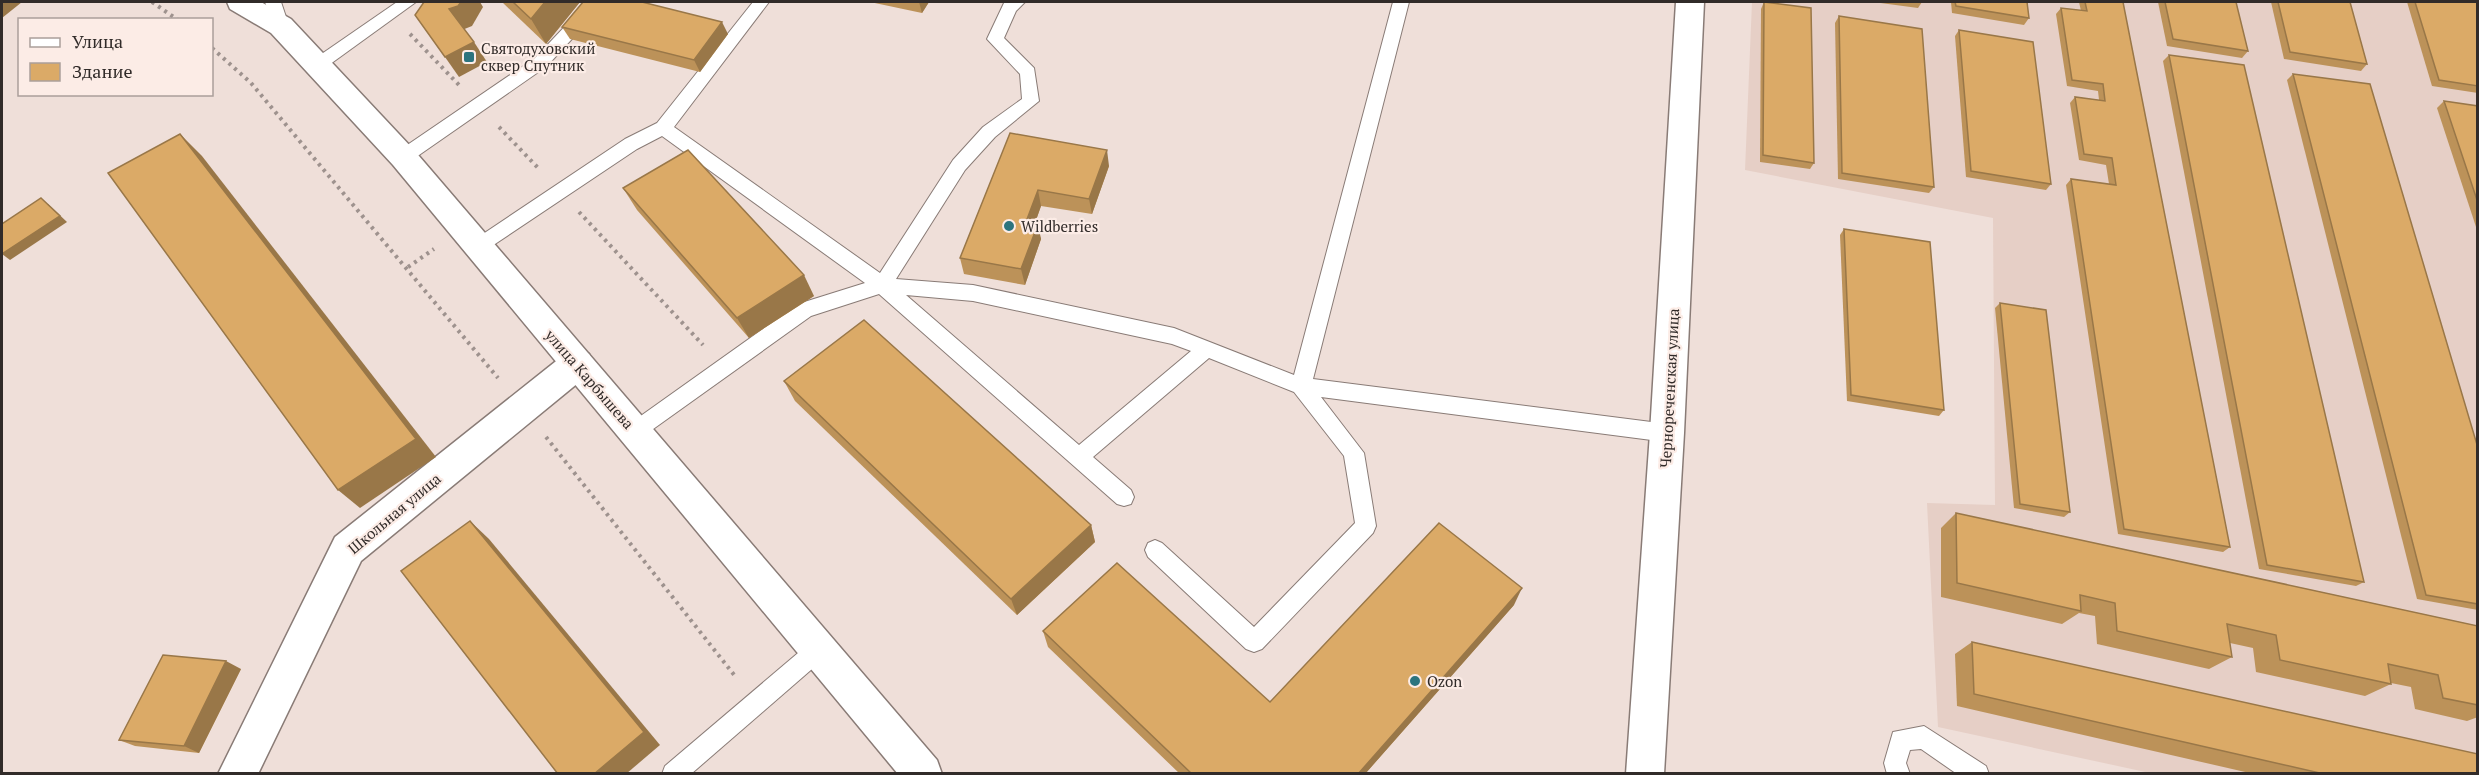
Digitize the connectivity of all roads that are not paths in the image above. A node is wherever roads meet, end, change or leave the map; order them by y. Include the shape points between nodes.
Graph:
1 (240, 2) edge
2 (408, 2) edge
3 (598, 2) edge
4 (761, 2) edge
5 (1017, 2) edge
6 (1401, 2) edge
7 (1690, 2) edge
8 (279, 10) edge
9 (316, 66) junction
10 (663, 128) junction
11 (403, 157) junction
12 (470, 239) junction
13 (882, 285) junction
14 (1208, 349) junction
15 (577, 364) junction
16 (1301, 386) junction
17 (635, 431) junction
18 (1667, 433) junction
19 (1079, 457) junction
20 (1124, 497) dead end
21 (1155, 550) dead end
22 (819, 649) junction
23 (237, 774) edge
24 (673, 774) edge
25 (923, 774) edge
26 (1645, 774) edge
27 (1899, 774) edge
28 (1978, 774) edge

1 - 8 main road, улица Карбышева
2 - 9 lane
3 - 11 lane via 586,10 541,62
4 - 10 lane
5 - 13 lane via 1010,7 995,39 1028,72 1031,101 989,132 959,165
6 - 16 lane
7 - 18 main road, Чернореченская улица
8 - 9 main road, улица Карбышева
9 - 11 main road, улица Карбышева
10 - 12 lane via 631,144 560,192
10 - 13 lane
11 - 12 main road, улица Карбышева
12 - 15 main road, улица Карбышева
13 - 14 lane via 973,293 1174,336
13 - 17 lane via 805,310
13 - 19 lane
14 - 16 lane
14 - 19 lane
15 - 17 main road, улица Карбышева
15 - 23 main road, Школьная улица via 348,549
16 - 18 lane
16 - 21 lane via 1354,453 1366,526 1254,642
17 - 22 main road, улица Карбышева
18 - 26 main road, Чернореченская улица
19 - 20 lane
22 - 24 lane
22 - 25 main road, улица Карбышева
27 - 28 lane via 1896,763 1900,740 1924,737

